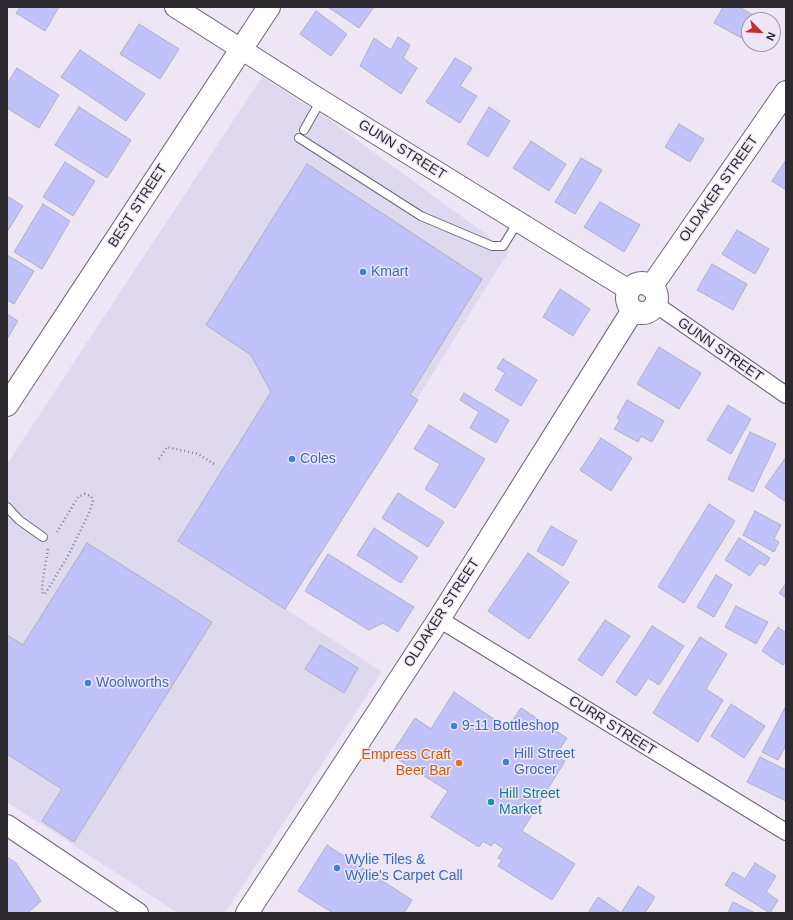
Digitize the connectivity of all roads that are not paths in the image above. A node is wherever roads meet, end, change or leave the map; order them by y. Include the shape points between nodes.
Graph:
1 (175, 7) edge
2 (269, 7) edge
3 (241, 49) junction
4 (786, 92) edge
5 (321, 100) junction
6 (304, 130) dead end
7 (299, 138) dead end
8 (518, 222) junction
9 (653, 296) junction
10 (631, 300) junction
11 (786, 395) edge
12 (7, 405) edge
13 (7, 507) edge
14 (43, 537) dead end
15 (439, 619) junction
16 (7, 825) edge
17 (786, 832) edge
18 (138, 913) edge
19 (247, 913) edge

1 - 3 street, GUNN STREET
2 - 3 main road, BEST STREET
3 - 5 street, GUNN STREET
3 - 12 main road, BEST STREET
4 - 9 main road, OLDAKER STREET
5 - 6 lane
5 - 8 street, GUNN STREET
7 - 8 lane via 421,216 492,246 503,246
8 - 10 street, GUNN STREET
9 - 10 main road via 648,312 642,313
9 - 11 street, GUNN STREET
10 - 15 main road, OLDAKER STREET
13 - 14 lane via 19,520
15 - 17 street, CURR STREET
15 - 19 main road, OLDAKER STREET
16 - 18 street

